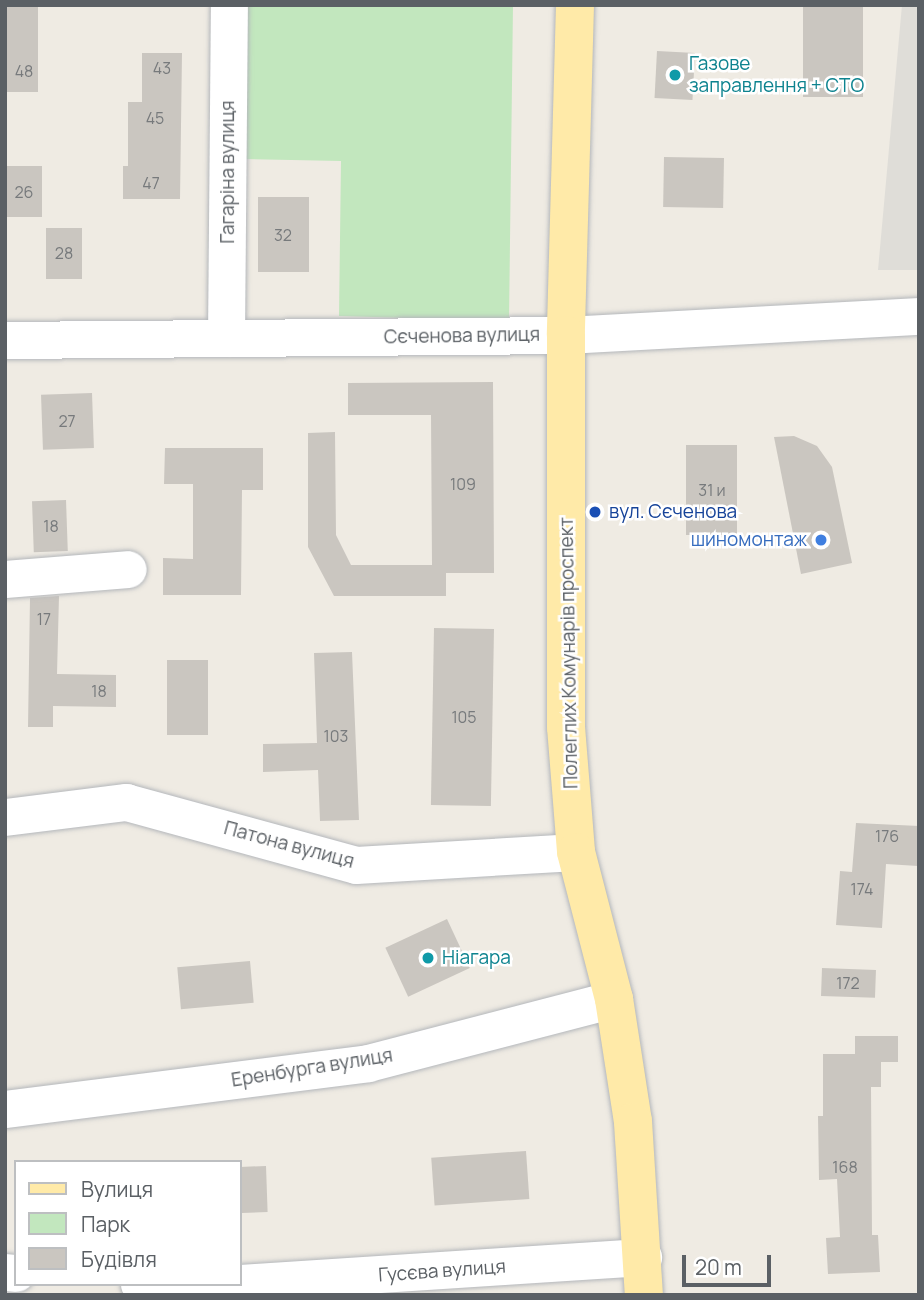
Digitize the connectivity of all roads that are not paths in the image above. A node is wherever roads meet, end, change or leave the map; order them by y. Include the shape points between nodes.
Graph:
1 (229, 5) edge
2 (575, 5) edge
3 (919, 316) edge
4 (566, 334) junction
5 (226, 338) junction
6 (5, 340) edge
7 (128, 569) dead end
8 (5, 579) edge
9 (5, 817) edge
10 (576, 852) junction
11 (614, 999) junction
12 (5, 1110) edge
13 (643, 1257) junction
14 (242, 1283) edge
15 (644, 1295) edge

1 - 5 street, Гагаріна вулиця
2 - 4 main road, Полеглих Комунарів проспект
3 - 4 street, Сєченова вулиця
4 - 5 street, Сєченова вулиця
4 - 10 main road, Полеглих Комунарів проспект via 566,727
5 - 6 street, Сєченова вулиця
7 - 8 street
9 - 10 street, Патона вулиця via 126,802 356,865
10 - 11 main road, Полеглих Комунарів проспект
11 - 12 street, Еренбурга вулиця via 368,1063
11 - 13 main road, Полеглих Комунарів проспект via 633,1122
13 - 14 street, Гусєва вулиця
13 - 15 main road, Полеглих Комунарів проспект

